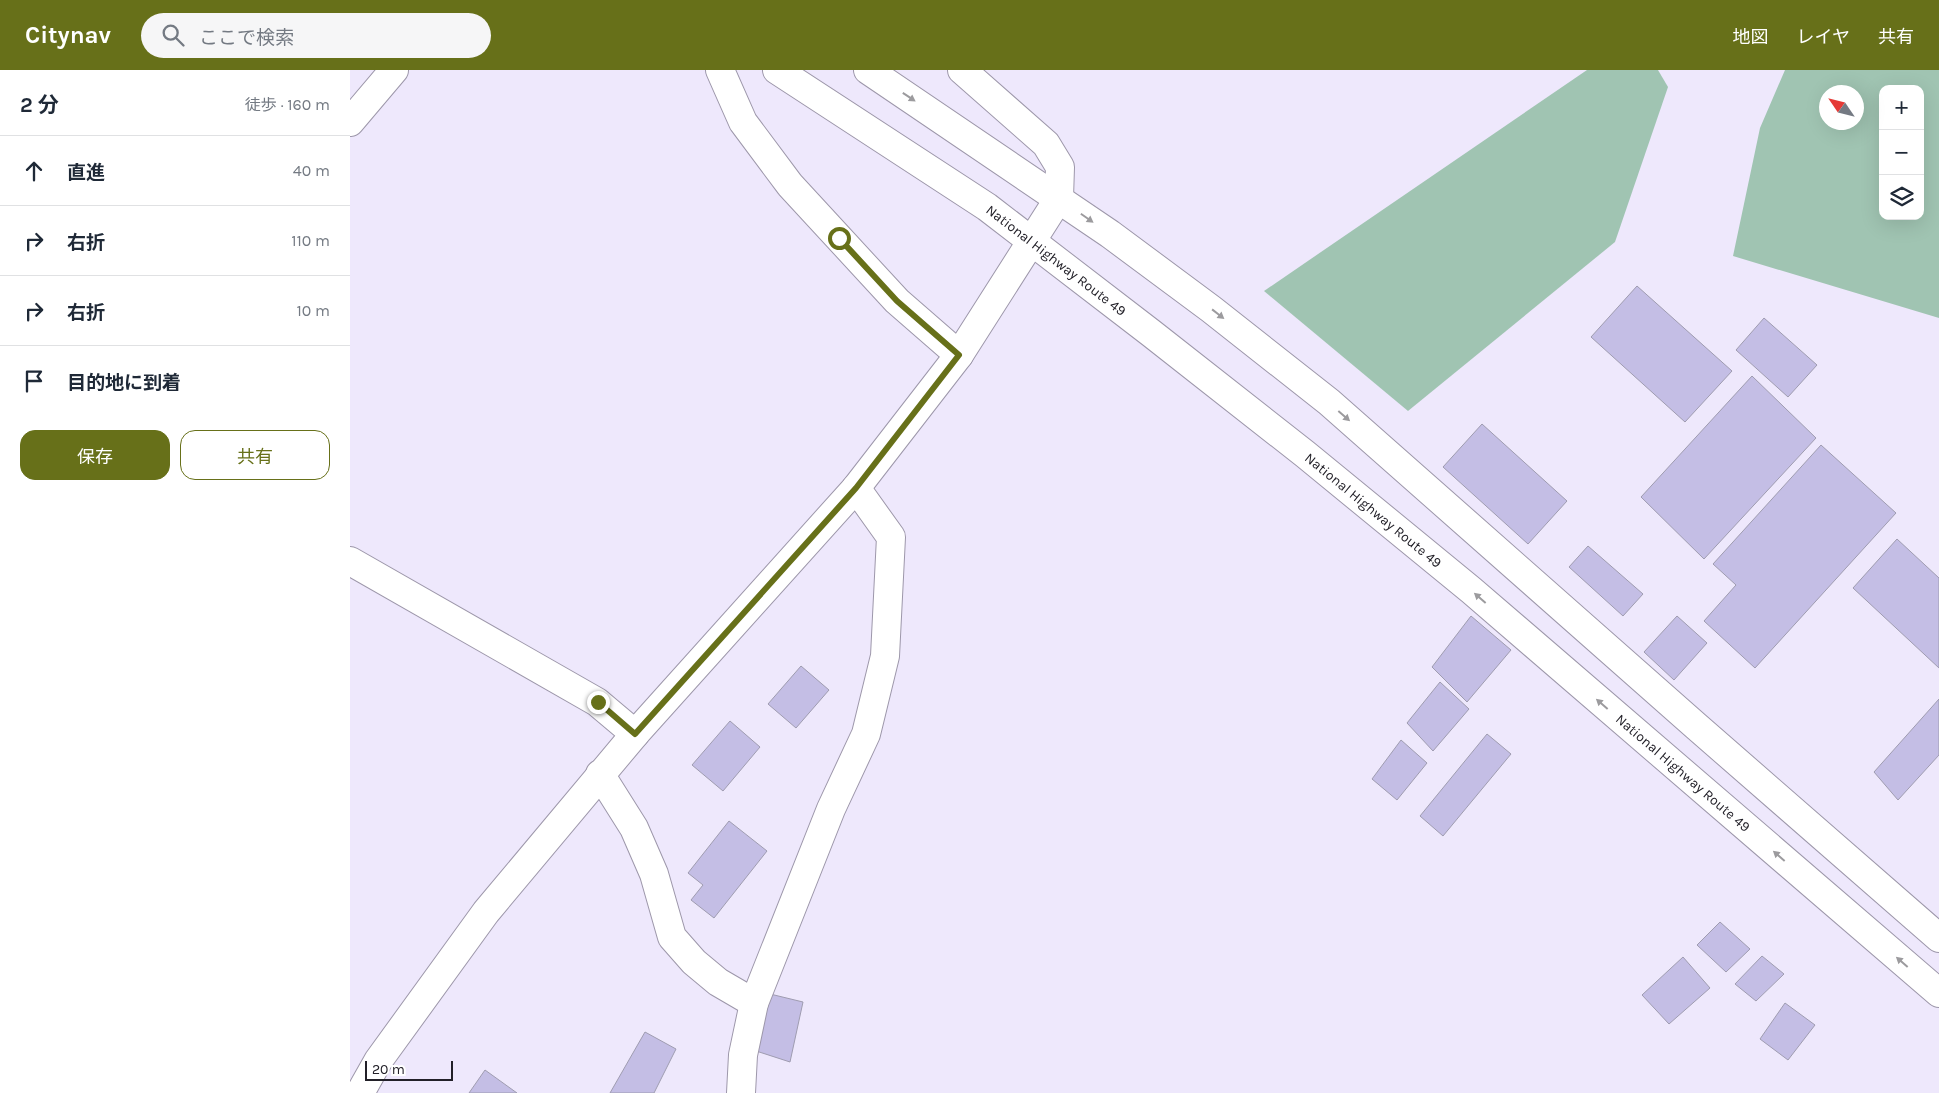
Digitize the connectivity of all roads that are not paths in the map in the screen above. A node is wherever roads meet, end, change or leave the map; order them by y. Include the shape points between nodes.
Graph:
1 (394, 70) edge
2 (720, 70) edge
3 (776, 70) edge
4 (868, 70) edge
5 (962, 70) edge
6 (350, 122) edge
7 (1059, 198) junction
8 (1032, 240) junction
9 (959, 355) junction
10 (856, 488) junction
11 (350, 561) edge
12 (635, 734) junction
13 (600, 774) junction
14 (1939, 938) edge
15 (1939, 993) edge
16 (754, 1003) junction
17 (360, 1093) edge
18 (741, 1093) edge

1 - 6 main road
2 - 9 main road via 743,122 790,185 897,301
3 - 8 main road, National Highway Route 49 via 987,207
4 -> 7 main road
5 - 7 main road via 1046,144 1060,167
7 - 8 main road
7 -> 14 main road via 1211,309 1329,402
8 - 9 main road
15 -> 8 main road, National Highway Route 49 via 1463,584 1305,454
9 - 10 main road
10 - 12 main road
10 - 16 main road via 891,537 885,656 866,734 831,809
11 - 12 main road via 598,702
12 - 13 main road
13 - 16 main road via 634,828 654,874 672,937 718,982
13 - 17 main road via 486,912 378,1061
16 - 18 main road via 743,1055

